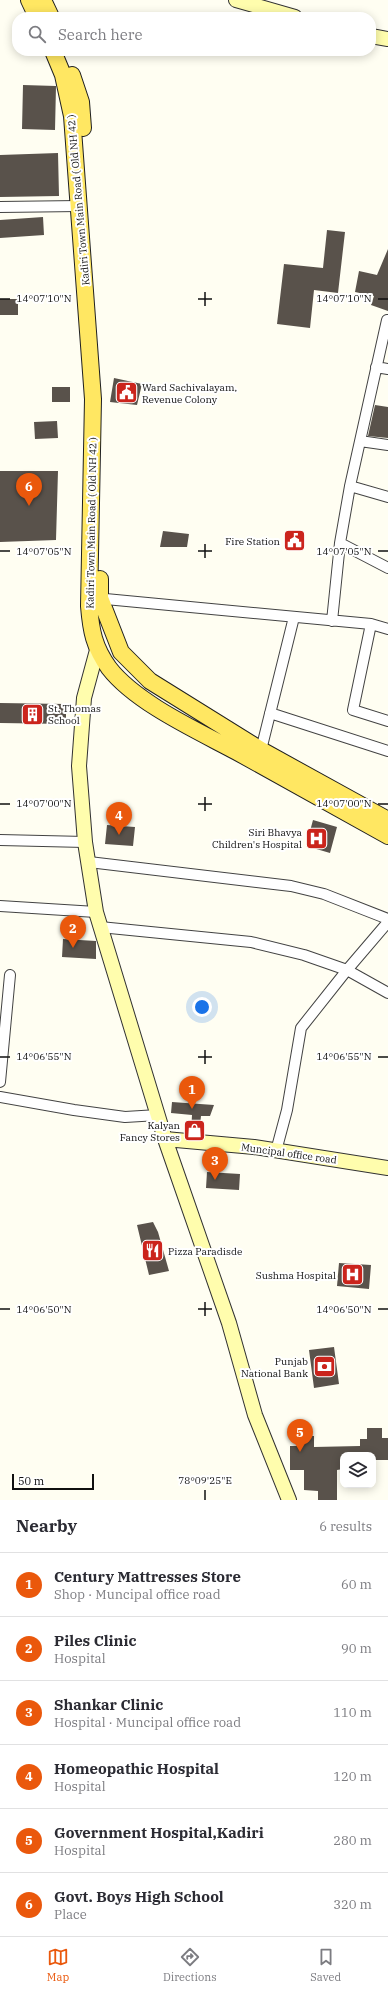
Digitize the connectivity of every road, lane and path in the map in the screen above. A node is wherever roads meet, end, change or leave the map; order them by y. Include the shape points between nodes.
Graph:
1 (29, 0) edge
2 (43, 0) edge
3 (236, 0) edge
4 (35, 12) edge
5 (49, 12) edge
6 (278, 12) edge
7 (376, 37) edge
8 (388, 39) edge
9 (55, 56) edge
10 (65, 56) edge
11 (79, 206) junction
12 (0, 207) edge
13 (387, 320) dead end
14 (376, 367) junction
15 (388, 369) edge
16 (360, 441) junction
17 (388, 445) edge
18 (350, 486) junction
19 (388, 497) edge
20 (340, 543) junction
21 (388, 568) edge
22 (95, 598) junction
23 (294, 617) junction
24 (332, 621) junction
25 (371, 624) junction
26 (388, 629) edge
27 (97, 650) junction
28 (270, 713) junction
29 (388, 721) edge
30 (388, 751) edge
31 (260, 757) junction
32 (388, 820) edge
33 (388, 836) edge
34 (0, 840) edge
35 (85, 842) junction
36 (89, 862) junction
37 (0, 906) edge
38 (96, 912) junction
39 (388, 921) edge
40 (100, 926) junction
41 (347, 970) junction
42 (10, 975) dead end
43 (388, 993) edge
44 (0, 1082) edge
45 (0, 1096) edge
46 (158, 1115) junction
47 (165, 1139) junction
48 (276, 1151) junction
49 (388, 1168) edge
50 (288, 1500) edge

1 - 4 main road
2 - 5 main road
3 - 6 street
7 - 8 street
9 - 11 main road, Kadiri Town Main Road ( Old NH 42 ) via 63,75 72,116
10 - 22 main road, Kadiri Town Main Road ( Old NH 42 ) via 81,102 99,372
11 - 12 street
11 - 22 main road, Kadiri Town Main Road ( Old NH 42 ) via 93,399
13 - 14 street
14 - 15 street
14 - 16 street
16 - 17 street
16 - 18 street
18 - 19 street
18 - 20 street
20 - 21 street
20 - 24 street
22 - 23 street
22 - 27 main road, Kadiri Town Main Road ( Old NH 42 ) via 91,630
22 - 31 main road, Kadiri Town Main Road ( Old NH 42 ) via 121,652 150,681
23 - 24 street
23 - 28 street
24 - 25 street
25 - 26 street
25 - 29 street via 353,710
27 - 31 main road, Kadiri Town Main Road ( Old NH 42 ) via 110,669 130,688 179,721
27 - 35 street via 84,698 79,766
28 - 30 street
28 - 31 street
31 - 32 main road, Kadiri Town Main Road ( Old NH 42 )
31 - 33 main road, Kadiri Town Main Road ( Old NH 42 )
34 - 35 street
35 - 36 street
36 - 38 street
36 - 39 street via 291,886 324,894
37 - 38 street
38 - 40 street
39 - 41 street
40 - 41 street via 251,942 304,954
40 - 46 street
41 - 43 street
41 - 48 street via 301,1028 287,1110
42 - 44 street
45 - 46 street via 125,1117
46 - 47 street
47 - 48 street, Muncipal office road
47 - 50 street via 228,1323 255,1415
48 - 49 street, Muncipal office road

